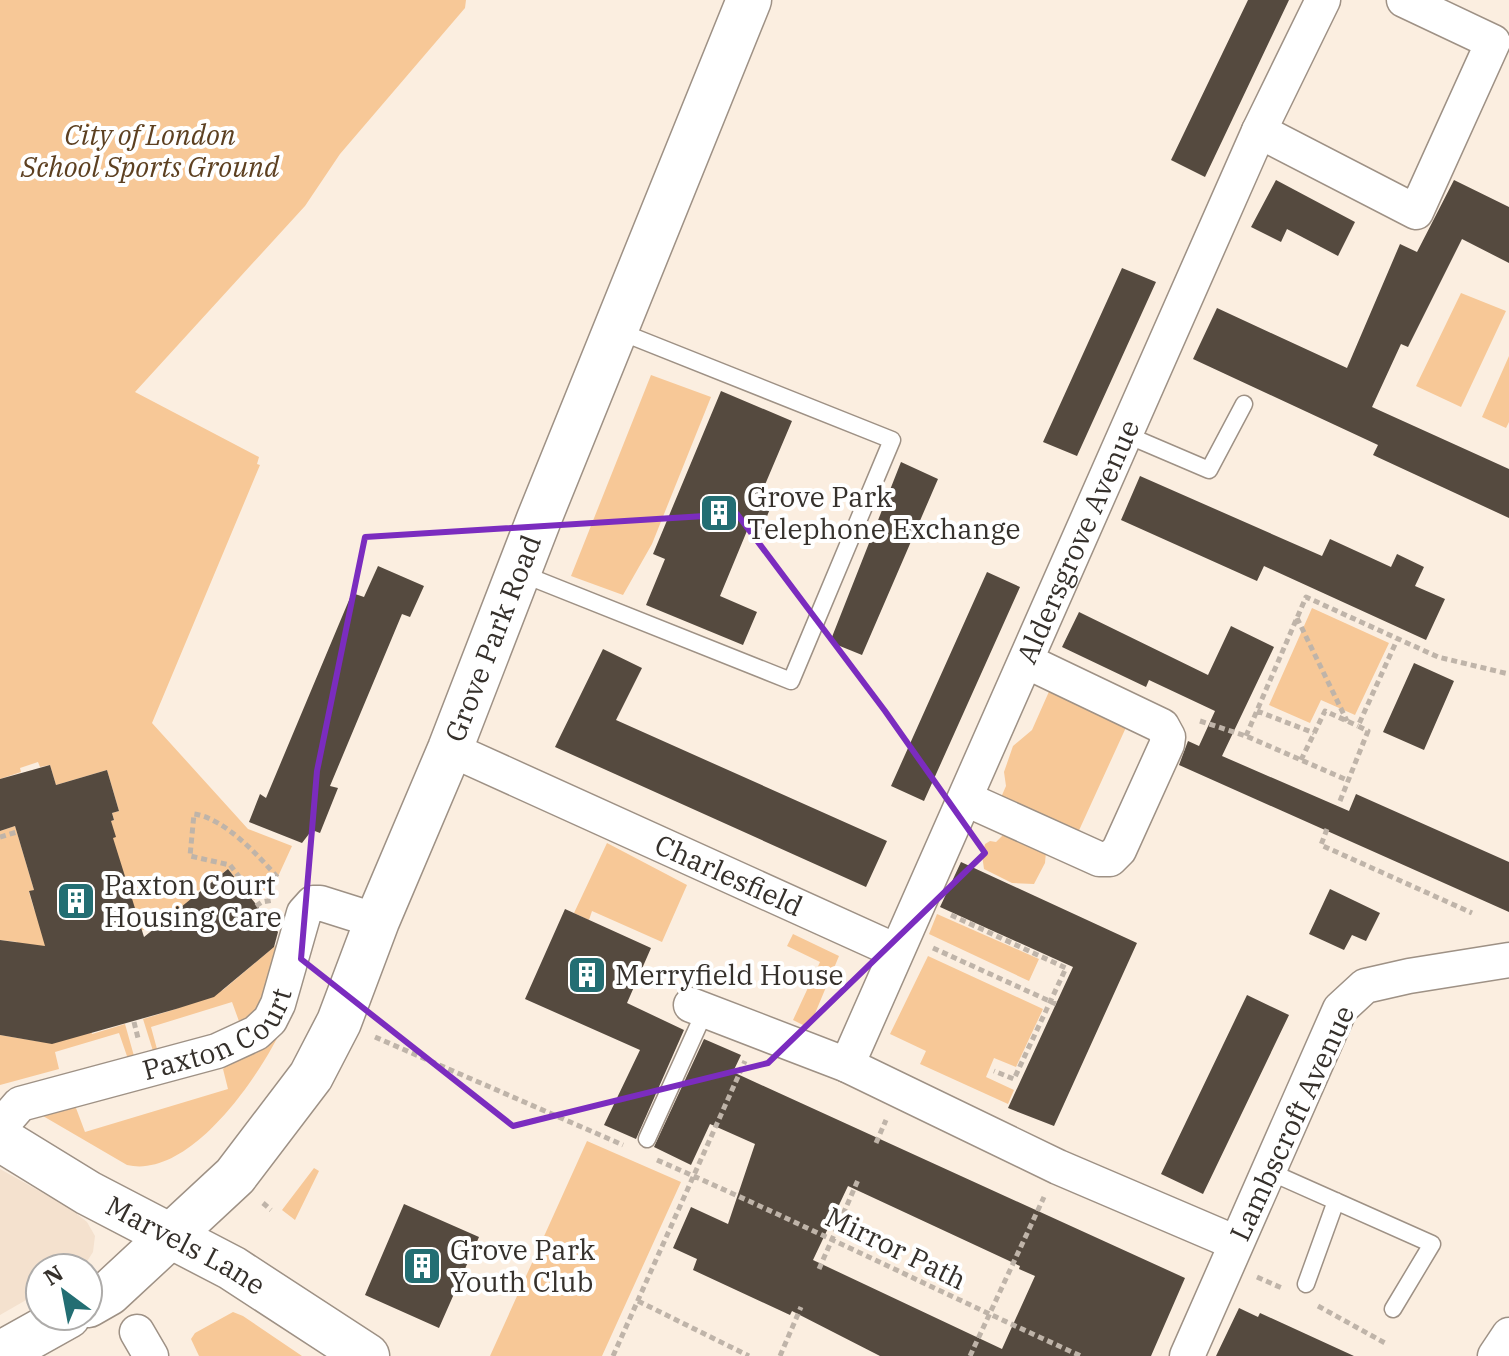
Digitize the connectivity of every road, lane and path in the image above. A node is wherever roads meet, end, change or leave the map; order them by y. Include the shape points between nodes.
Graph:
1 (749, 0) edge
2 (1323, 0) edge
3 (1404, 0) edge
4 (1259, 131) junction
5 (616, 330) junction
6 (1244, 404) dead end
7 (1127, 435) junction
8 (518, 572) junction
9 (1297, 618) junction
10 (1397, 640) junction
11 (1026, 661) junction
12 (1509, 674) edge
13 (1257, 711) junction
14 (1200, 721) dead end
15 (1347, 721) junction
16 (1358, 726) junction
17 (1314, 733) junction
18 (1246, 736) junction
19 (450, 749) junction
20 (1301, 760) junction
21 (1347, 780) junction
22 (966, 799) junction
23 (1340, 801) dead end
24 (1327, 829) dead end
25 (17, 832) dead end
26 (0, 837) edge
27 (278, 878) dead end
28 (242, 886) dead end
29 (943, 912) dead end
30 (1472, 913) dead end
31 (377, 921) junction
32 (901, 943) junction
33 (1509, 960) edge
34 (1054, 1003) junction
35 (698, 1008) joint
36 (339, 1022) junction
37 (759, 1031) junction
38 (847, 1065) junction
39 (994, 1071) dead end
40 (0, 1127) edge
41 (0, 1139) edge
42 (647, 1139) dead end
43 (626, 1146) dead end
44 (654, 1158) dead end
45 (1058, 1167) junction
46 (1268, 1171) junction
47 (694, 1176) junction
48 (858, 1180) dead end
49 (1336, 1201) junction
50 (263, 1203) dead end
51 (271, 1210) dead end
52 (171, 1237) junction
53 (832, 1238) junction
54 (1236, 1243) junction
55 (819, 1269) dead end
56 (1306, 1284) dead end
57 (104, 1296) edge
58 (638, 1301) junction
59 (801, 1307) dead end
60 (1393, 1309) dead end
61 (989, 1315) junction
62 (39, 1332) edge
63 (1509, 1335) edge
64 (0, 1354) edge
65 (367, 1356) edge
66 (613, 1356) edge
67 (749, 1356) edge
68 (780, 1356) edge
69 (970, 1356) edge
70 (1081, 1356) edge
71 (1187, 1356) edge
72 (1495, 1356) edge

1 - 5 main road, Grove Park Road
2 - 4 street, Aldersgrove Avenue
3 - 4 street via 1493,42 1416,212
4 - 7 street, Aldersgrove Avenue
5 - 8 main road, Grove Park Road
5 - 8 lane via 892,440 791,681
6 - 7 lane via 1209,470
7 - 11 street, Aldersgrove Avenue
8 - 19 main road, Grove Park Road
9 - 10 path via 1306,597
9 - 13 path
9 - 15 path
10 - 12 path via 1438,657
10 - 16 path
11 - 22 street, Aldersgrove Avenue
11 - 22 street via 1162,726 1168,737 1161,757 1119,850 1105,861
13 - 17 path
13 - 18 path
14 - 18 path
15 - 16 path
15 - 17 path via 1325,711
16 - 21 path via 1368,731
17 - 20 path
18 - 20 path
19 - 31 main road, Grove Park Road
19 - 32 street, Charlesfield
20 - 21 path
21 - 23 path
22 - 32 street, Aldersgrove Avenue
24 - 30 path via 1321,845
25 - 26 path
27 - 28 path via 255,851 216,821 194,814 190,856 230,865
29 - 34 path via 1066,968
31 - 36 main road, Grove Park Road
31 - 40 street, Paxton Court via 313,903 304,913 278,1004 256,1033 217,1051 20,1104
32 - 34 path
32 - 38 street
33 - 46 street, Lambscroft Avenue via 1365,986 1350,997
34 - 39 path via 1014,1079
35 - 37 street
35 - 42 lane
36 - 43 path
36 - 52 main road, Grove Park Road via 311,1076 261,1144
37 - 38 street
37 - 47 path
38 - 45 street
41 - 52 main road, Marvels Lane
44 - 47 path, Mirror Path
45 - 54 street
45 - 61 path
46 - 49 lane
46 - 54 street, Lambscroft Avenue
47 - 53 path, Mirror Path
47 - 58 path
48 - 53 path
49 - 56 lane
49 - 60 lane via 1432,1244
50 - 51 path
52 - 57 main road, Grove Park Road
52 - 65 main road, Marvels Lane via 232,1268
53 - 55 path
53 - 61 path, Mirror Path
54 - 71 street, Lambscroft Avenue
58 - 66 path
58 - 67 path
59 - 68 path
61 - 69 path
61 - 70 path, Mirror Path
62 - 64 main road
63 - 72 street

